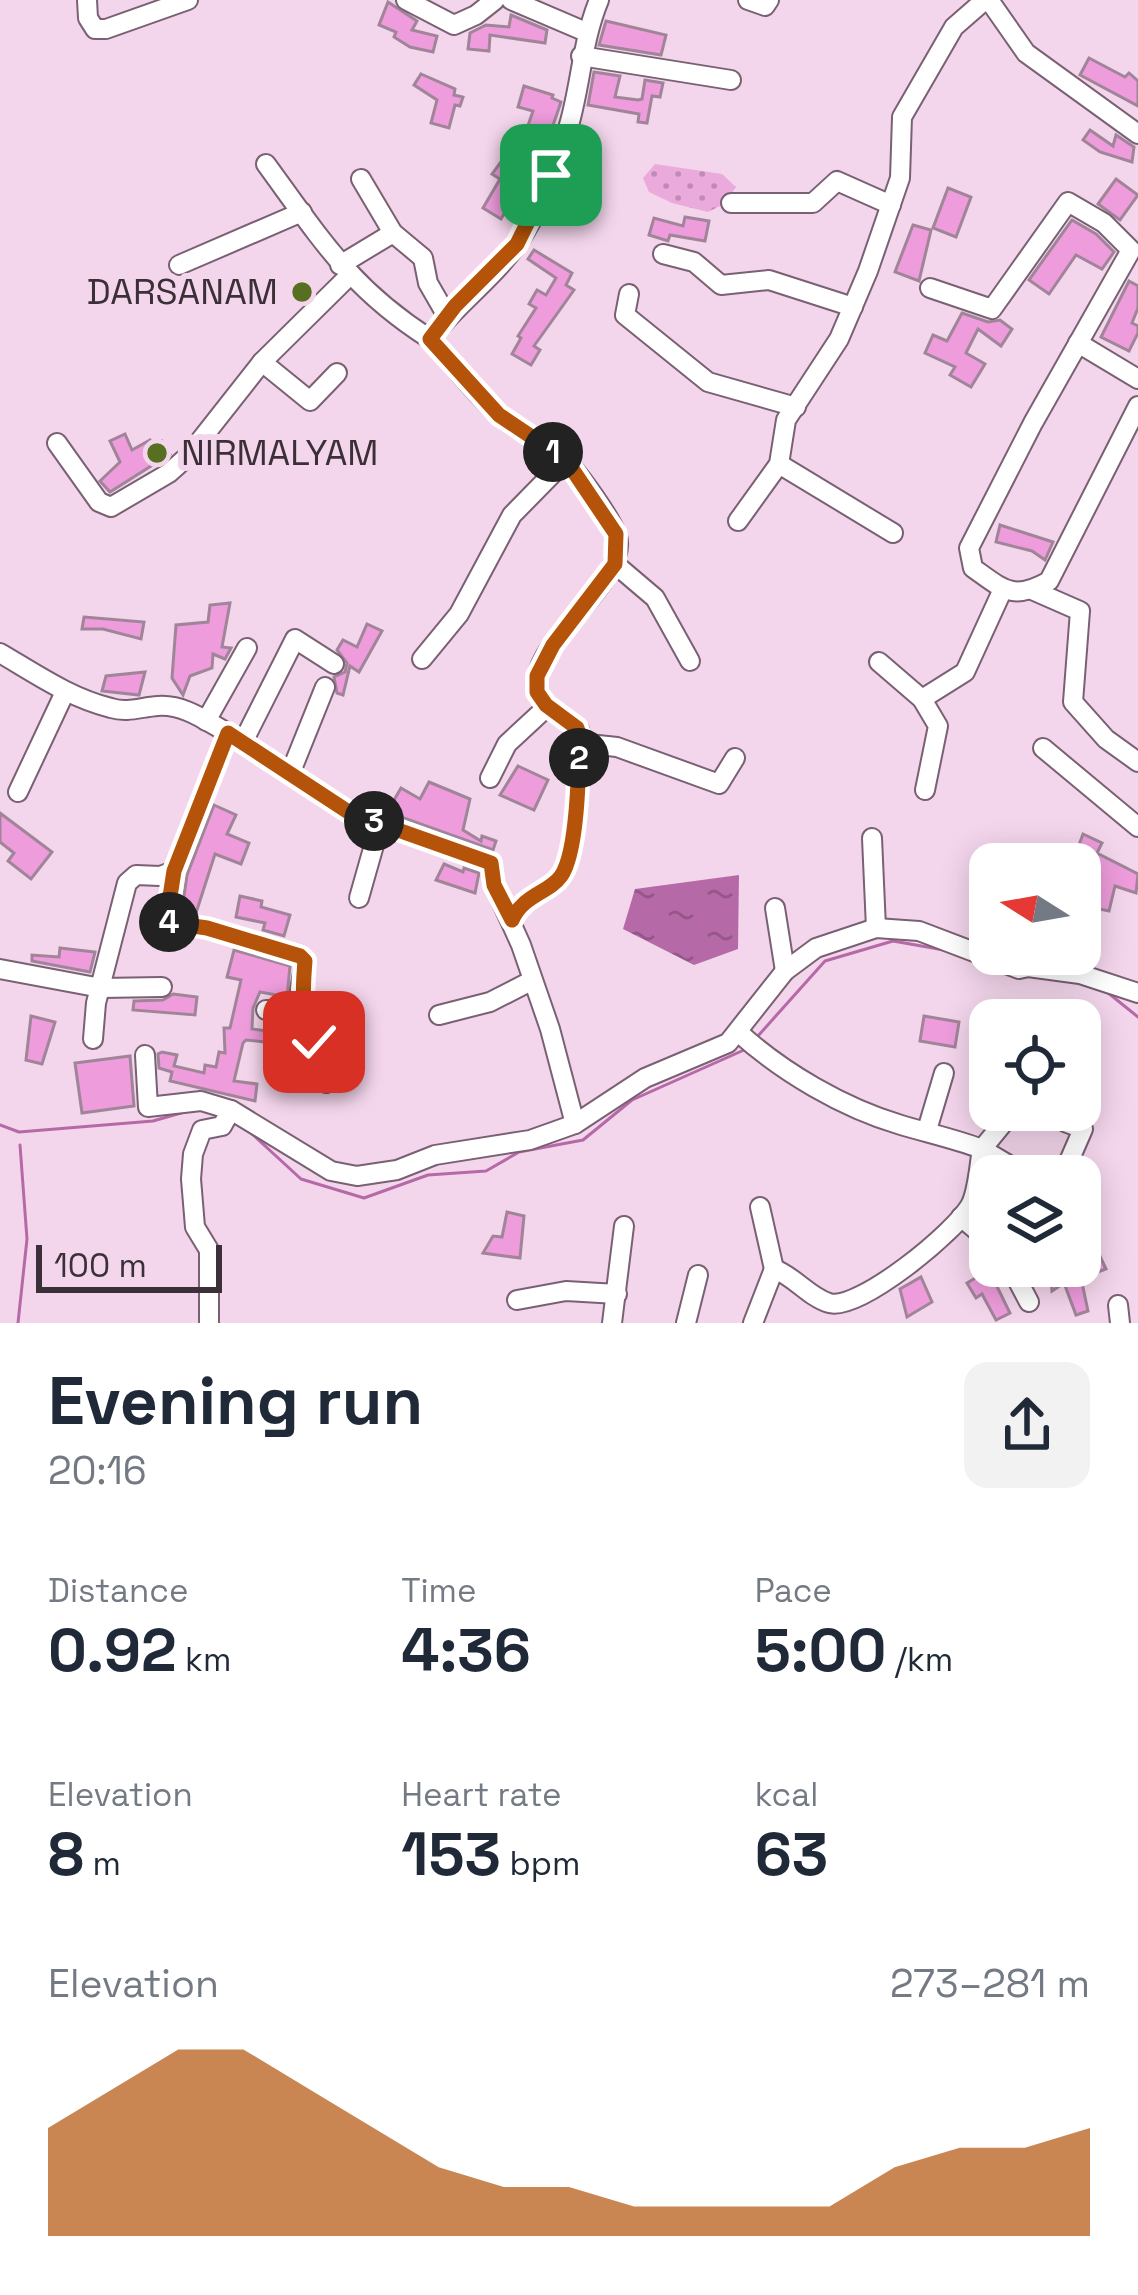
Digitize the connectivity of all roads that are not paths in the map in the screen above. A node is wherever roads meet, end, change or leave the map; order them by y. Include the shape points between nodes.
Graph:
1 (87, 0) edge
2 (188, 0) edge
3 (406, 0) edge
4 (494, 0) edge
5 (511, 0) edge
6 (598, 0) edge
7 (748, 0) edge
8 (769, 0) edge
9 (987, 0) edge
10 (586, 32) junction
11 (581, 56) junction
12 (731, 80) dead end
13 (1138, 134) edge
14 (266, 164) dead end
15 (361, 178) dead end
16 (731, 203) dead end
17 (891, 205) junction
18 (302, 212) junction
19 (393, 233) junction
20 (664, 254) dead end
21 (179, 265) dead end
22 (344, 270) junction
23 (930, 288) dead end
24 (628, 294) dead end
25 (853, 308) junction
26 (447, 316) junction
27 (430, 339) junction
28 (1078, 343) junction
29 (262, 362) junction
30 (337, 373) dead end
31 (1138, 379) edge
32 (796, 406) junction
33 (1138, 406) edge
34 (57, 443) dead end
35 (566, 460) junction
36 (779, 464) junction
37 (738, 521) dead end
38 (893, 533) dead end
39 (615, 564) junction
40 (1003, 589) junction
41 (1032, 590) junction
42 (247, 648) dead end
43 (0, 653) edge
44 (422, 659) dead end
45 (690, 661) dead end
46 (879, 662) dead end
47 (334, 664) dead end
48 (325, 687) dead end
49 (65, 692) junction
50 (922, 699) junction
51 (548, 706) junction
52 (206, 721) junction
53 (236, 737) junction
54 (579, 743) junction
55 (1043, 748) dead end
56 (735, 758) dead end
57 (1138, 762) edge
58 (290, 774) junction
59 (490, 778) dead end
60 (925, 790) dead end
61 (18, 792) dead end
62 (380, 824) junction
63 (1138, 827) edge
64 (872, 838) dead end
65 (174, 871) junction
66 (359, 898) dead end
67 (775, 908) dead end
68 (512, 920) junction
69 (876, 928) junction
70 (969, 949) edge
71 (0, 969) edge
72 (785, 971) junction
73 (1083, 975) edge
74 (531, 981) junction
75 (162, 987) dead end
76 (101, 988) junction
77 (1138, 993) edge
78 (266, 1010) dead end
79 (302, 1011) junction
80 (439, 1015) dead end
81 (738, 1032) junction
82 (93, 1039) dead end
83 (146, 1055) dead end
84 (944, 1073) dead end
85 (326, 1083) dead end
86 (227, 1117) junction
87 (575, 1124) junction
88 (928, 1130) junction
89 (993, 1131) edge
90 (1081, 1131) edge
91 (982, 1149) junction
92 (760, 1207) dead end
93 (961, 1217) junction
94 (969, 1224) edge
95 (624, 1226) dead end
96 (774, 1269) junction
97 (698, 1275) dead end
98 (1021, 1287) edge
99 (617, 1294) junction
100 (517, 1300) dead end
101 (1029, 1303) dead end
102 (845, 1314) edge
103 (209, 1323) edge
104 (612, 1323) edge
105 (686, 1323) edge
106 (753, 1323) edge

1 - 2 street via 88,19 106,29
3 - 4 street via 454,25
5 - 10 street
6 - 10 street
7 - 8 street
9 - 13 street via 1026,53
9 - 17 street via 954,27 902,117
10 - 11 street
11 - 12 street
11 - 26 street via 570,123 517,244
14 - 18 street
15 - 19 street
16 - 17 street via 813,203 837,182
17 - 25 street
18 - 21 street
18 - 22 street
19 - 22 street
19 - 26 street via 423,258
20 - 25 street via 694,262 721,285 769,280
22 - 27 street
22 - 29 street
23 - 28 street via 992,309 1068,202 1131,250
24 - 32 street via 625,315 708,382
25 - 32 street
26 - 27 street
27 - 35 street via 499,415
28 - 31 street
28 - 40 street via 969,548 970,563
29 - 30 street via 310,401
29 - 34 street via 188,457 111,507
32 - 36 street
33 - 41 street via 1048,581
35 - 39 street via 616,534
35 - 44 street via 512,515 459,614
36 - 37 street
36 - 38 street
39 - 45 street via 655,598
39 - 51 street via 537,676
40 - 41 street
40 - 50 street via 965,672
41 - 57 street via 1080,611 1073,702
42 - 52 street
43 - 49 street
46 - 50 street
47 - 53 street via 295,639
48 - 58 street
49 - 52 street via 117,710 184,709
49 - 61 street
50 - 60 street via 938,725
51 - 54 street via 577,728
51 - 59 street via 508,745
52 - 53 street
53 - 58 street
53 - 65 street
54 - 56 street via 617,747 719,784
54 - 68 street via 562,874
55 - 63 street
58 - 62 street
62 - 66 street
62 - 68 street via 491,863
64 - 69 street
65 - 76 street via 127,883
65 - 79 street via 166,922 300,956
67 - 72 street
68 - 74 street
69 - 70 street
69 - 72 street via 816,948
71 - 76 street
72 - 81 street
73 - 77 street
74 - 80 street
74 - 87 street
75 - 76 street
76 - 82 street
78 - 79 street
79 - 85 street
81 - 87 street
81 - 88 street via 837,1098
83 - 86 street via 148,1107 201,1101
84 - 88 street
86 - 87 street via 357,1177
86 - 103 street via 202,1130 192,1161 194,1220 210,1258
88 - 91 street
89 - 91 street
90 - 91 street via 1063,1175 1019,1171
91 - 93 street via 972,1203
92 - 96 street
93 - 94 street
93 - 102 street
95 - 99 street
96 - 102 street
96 - 106 street
97 - 105 street
98 - 101 street
99 - 100 street via 566,1291
99 - 104 street

